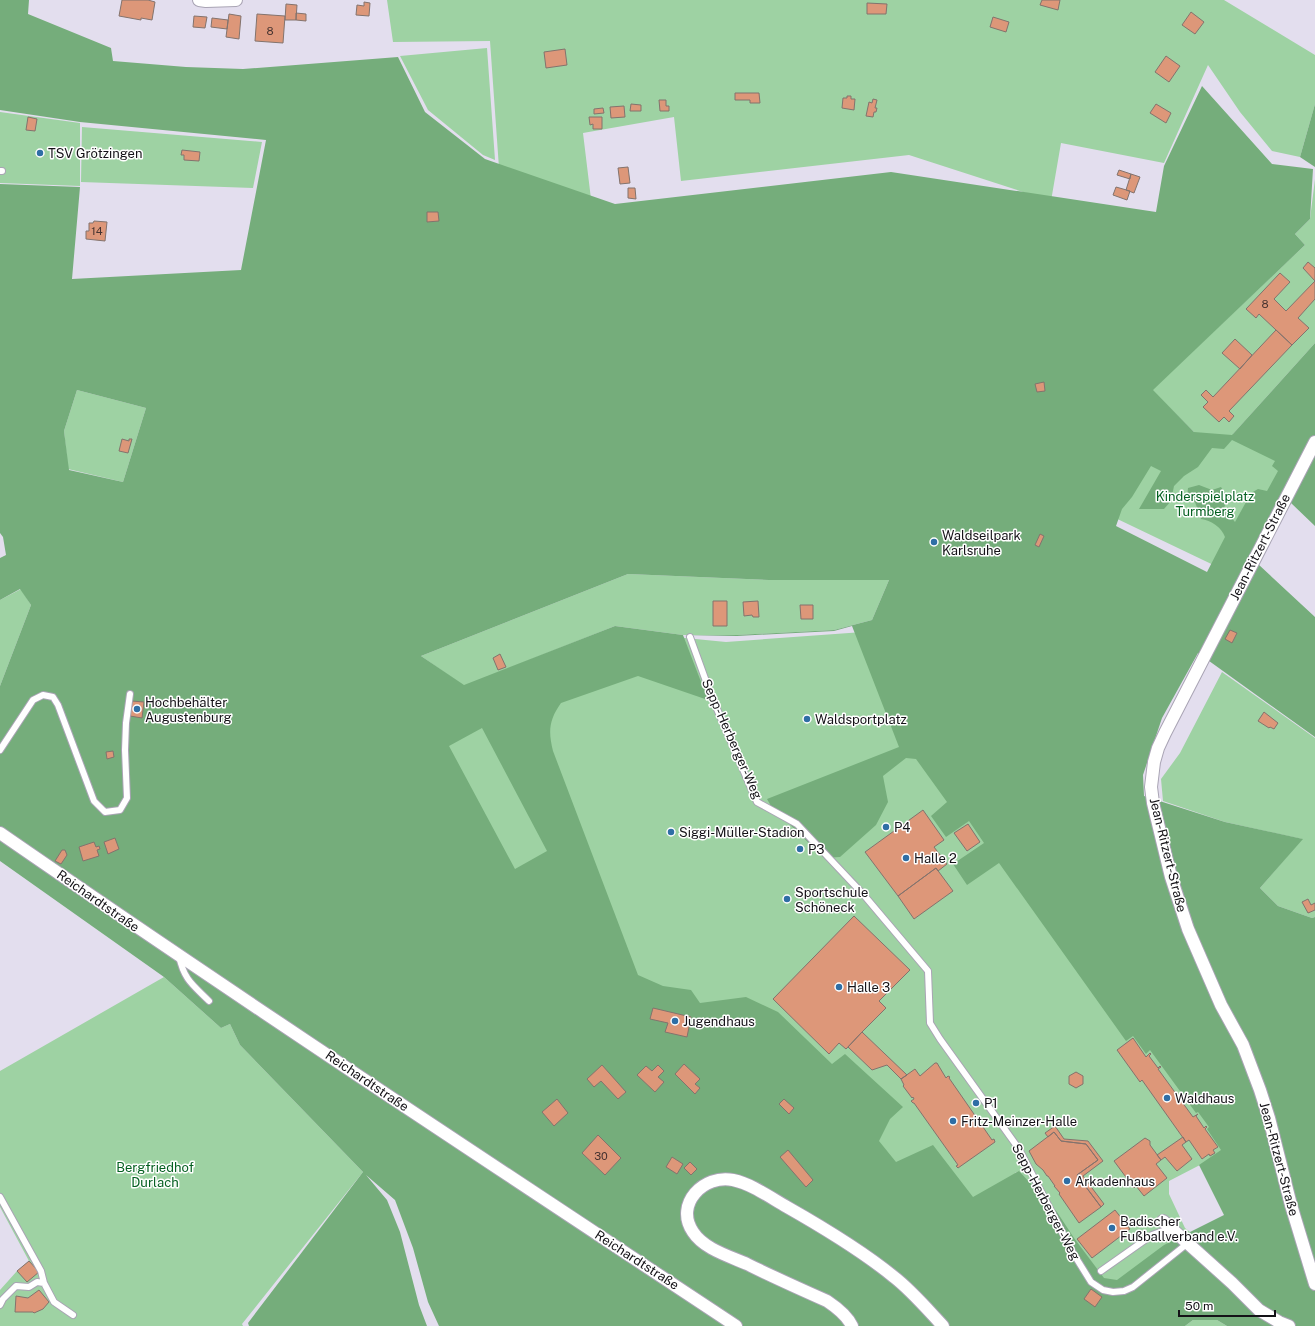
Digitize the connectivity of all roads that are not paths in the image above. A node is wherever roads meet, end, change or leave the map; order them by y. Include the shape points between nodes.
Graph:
1 (199, 0) edge
2 (236, 0) edge
3 (1315, 442) edge
4 (690, 637) dead end
5 (130, 694) dead end
6 (0, 750) edge
7 (0, 833) edge
8 (179, 955) junction
9 (209, 1001) dead end
10 (0, 1197) edge
11 (1167, 1225) joint
12 (1188, 1243) junction
13 (1101, 1271) dead end
14 (44, 1283) junction
15 (1315, 1284) edge
16 (0, 1305) edge
17 (73, 1315) dead end
18 (736, 1326) edge
19 (852, 1326) edge
20 (943, 1326) edge
21 (1289, 1326) edge

1 - 2 street
3 - 15 street, Jean-Ritzert-Straße via 1165,733 1154,762 1152,787 1159,830 1188,929 1221,1005 1243,1045 1260,1090
4 - 12 lane, Sepp-Herberger-Weg via 711,695 756,802 797,824 863,894 928,971 930,1023 1019,1149 1073,1253 1091,1282 1107,1291 1124,1291 1133,1287
5 - 6 lane via 125,750 127,798 120,810 105,812 94,801 58,705 53,698 43,695 33,700
7 - 8 street, Reichardtstraße
8 - 9 lane via 186,978
8 - 18 street, Reichardtstraße
10 - 14 lane via 41,1271
11 - 12 street
11 - 13 lane
12 - 21 street via 1259,1310
14 - 16 lane via 37,1282 29,1287 16,1286
14 - 17 lane via 54,1302
19 - 20 street via 842,1312 827,1301 721,1252 700,1239 689,1226 687,1208 693,1195 702,1186 720,1179 733,1180 760,1192 865,1255 895,1278

